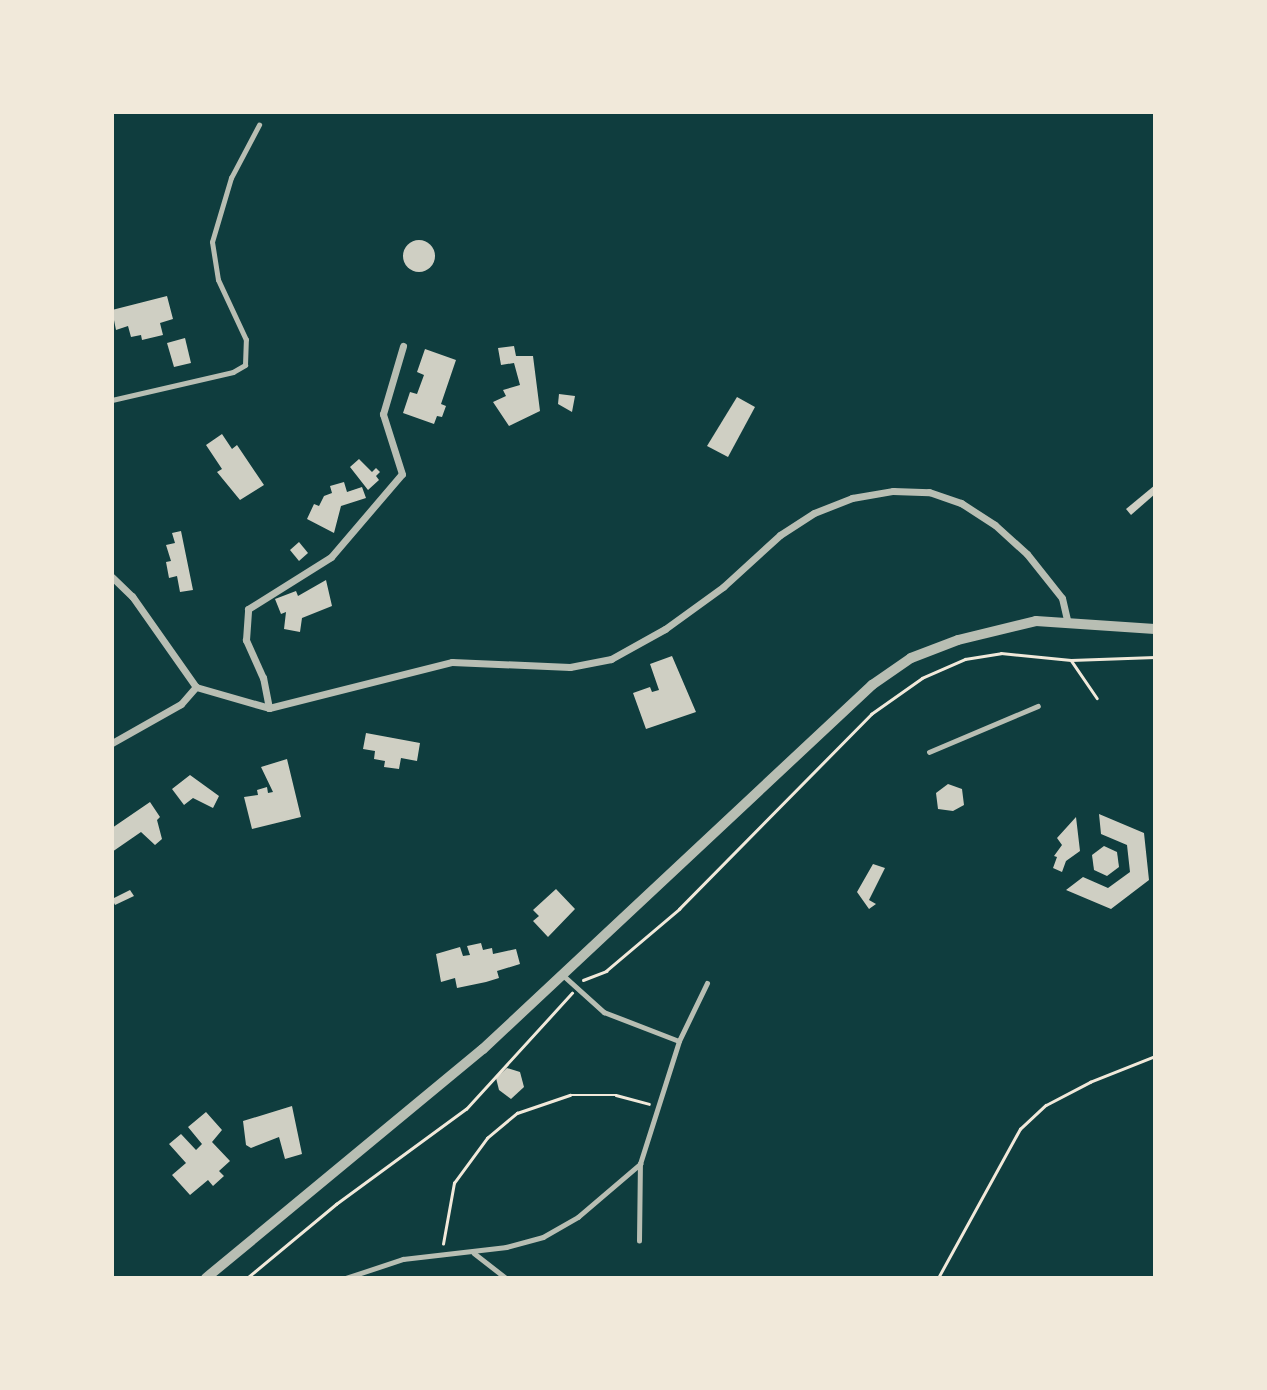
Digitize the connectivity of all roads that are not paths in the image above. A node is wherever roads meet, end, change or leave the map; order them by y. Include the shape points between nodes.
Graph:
1 (260, 125) dead end
2 (403, 346) dead end
3 (112, 400) edge
4 (112, 577) edge
5 (1068, 620) junction
6 (1155, 629) edge
7 (197, 687) junction
8 (1038, 706) dead end
9 (269, 708) junction
10 (112, 743) edge
11 (929, 752) dead end
12 (563, 975) junction
13 (707, 983) dead end
14 (679, 1041) junction
15 (640, 1164) junction
16 (639, 1241) dead end
17 (473, 1252) junction
18 (206, 1278) edge
19 (346, 1278) edge
20 (506, 1278) edge

1 - 3 lane via 231,178 212,242 218,281 246,340 245,365 233,372
2 - 9 street via 383,414 402,474 331,557 248,609 246,640 263,678
4 - 7 street via 132,596
5 - 6 street
5 - 9 street via 1062,598 1027,554 995,525 961,503 929,492 893,491 852,498 814,513 780,534 723,587 665,629 611,659 570,667 452,662
5 - 12 street via 1036,621 958,639 891,671
7 - 9 street
7 - 10 street via 181,704
8 - 11 lane
12 - 14 lane via 604,1012
12 - 18 street via 389,1131
13 - 14 lane
14 - 15 lane
15 - 16 lane
15 - 17 lane via 578,1217 544,1237
17 - 19 lane via 373,1265
17 - 20 lane

